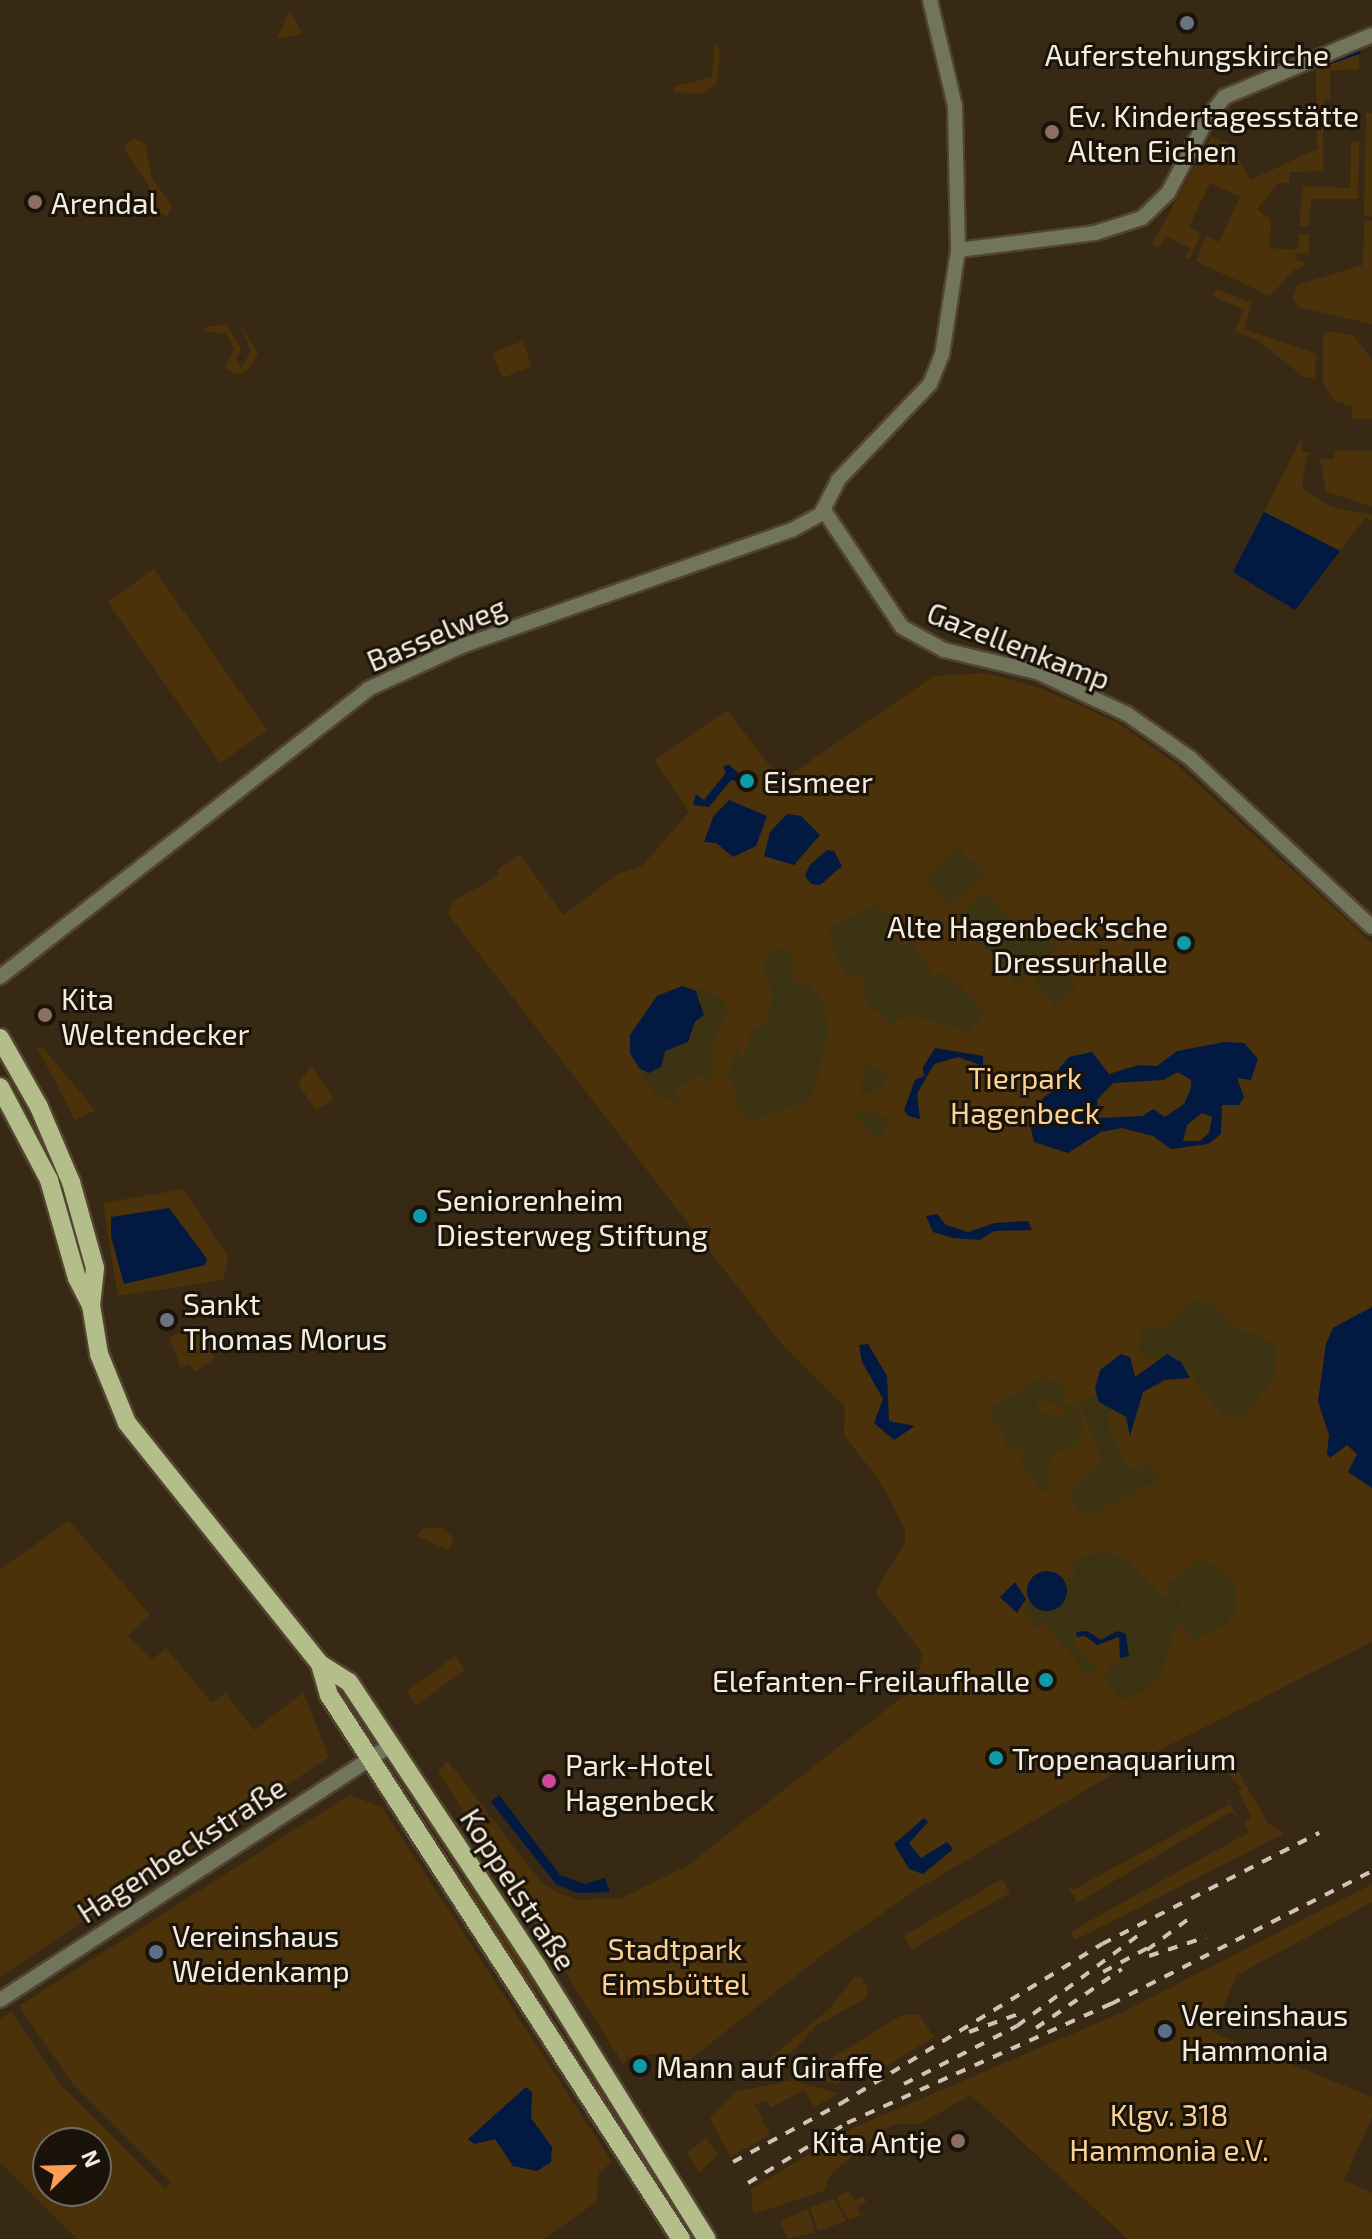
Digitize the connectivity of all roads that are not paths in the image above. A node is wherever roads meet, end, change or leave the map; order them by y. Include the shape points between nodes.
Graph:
1 (930, 0) edge
2 (1372, 35) edge
3 (958, 250) junction
4 (823, 509) junction
5 (1372, 927) edge
6 (0, 977) edge
7 (0, 1038) edge
8 (0, 1087) edge
9 (91, 1305) junction
10 (320, 1664) junction
11 (392, 1744) junction
12 (370, 1758) junction
13 (0, 2000) edge
14 (681, 2239) edge
15 (707, 2239) edge

1 - 3 street via 954,91
2 - 3 street via 1224,97 1168,193 1132,224
3 - 4 street via 937,370 920,397 835,484
4 - 5 street, Gazellenkamp via 902,627 944,650 1037,672 1149,728 1198,766
4 - 6 street, Basselweg via 800,526 418,664 368,689
7 - 9 main road, Koppelstraße via 39,1107 71,1182 95,1268
8 - 9 main road, Koppelstraße via 49,1180 77,1278
9 - 10 main road, Koppelstraße via 103,1373 127,1423
10 - 11 main road, Koppelstraße via 349,1682
10 - 12 main road, Koppelstraße via 329,1695
11 - 12 street, Hagenbeckstraße
11 - 15 main road, Koppelstraße
12 - 13 street, Hagenbeckstraße
12 - 14 main road, Koppelstraße

